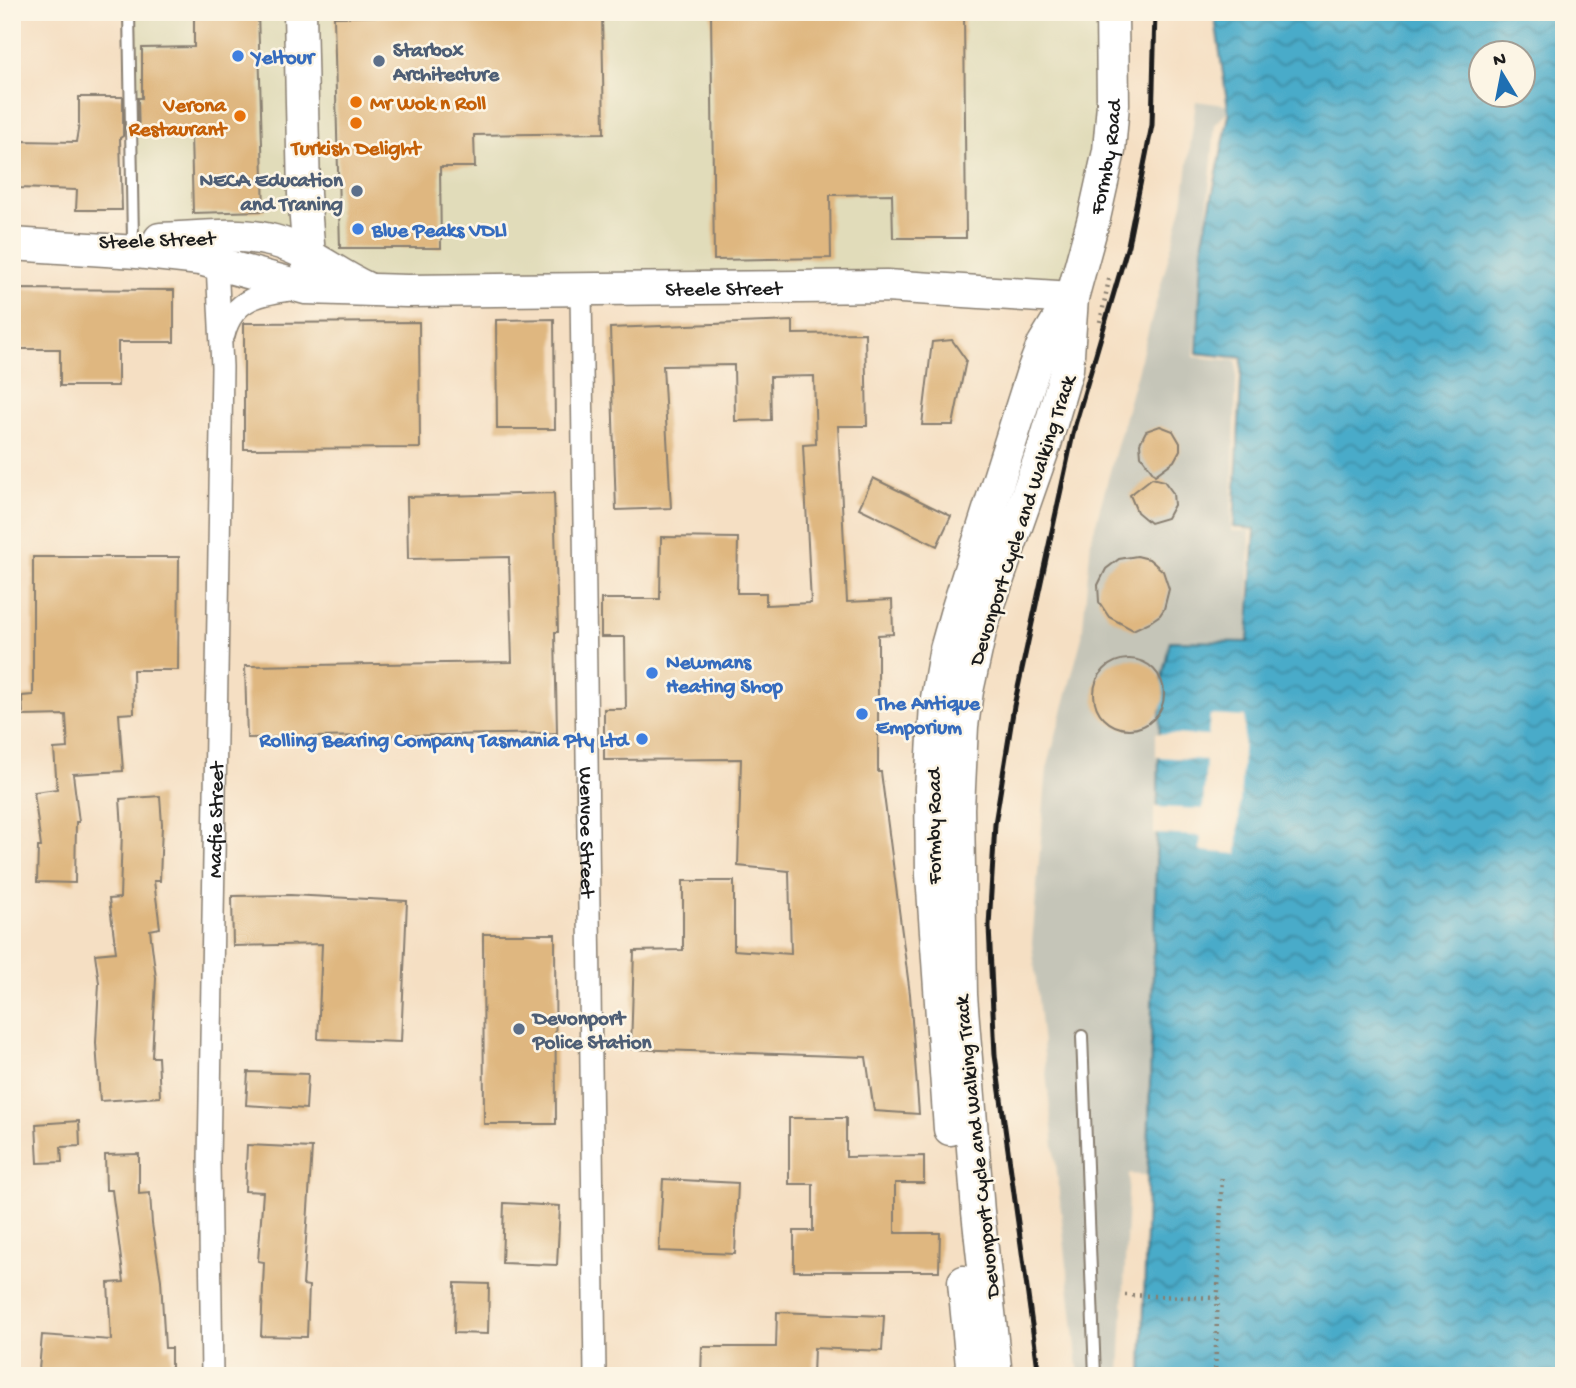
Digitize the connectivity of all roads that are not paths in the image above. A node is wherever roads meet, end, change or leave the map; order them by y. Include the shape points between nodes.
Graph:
1 (129, 12) edge
2 (300, 12) edge
3 (1112, 12) edge
4 (133, 240) junction
5 (12, 243) edge
6 (309, 256) junction
7 (216, 263) junction
8 (306, 289) junction
9 (581, 290) junction
10 (374, 291) junction
11 (1072, 298) junction
12 (221, 350) junction
13 (1082, 1036) dead end
14 (212, 1376) edge
15 (595, 1376) edge
16 (973, 1376) edge
17 (996, 1376) edge
18 (1095, 1376) edge

1 - 4 lane
2 - 6 main road
3 - 11 main road, Formby Road via 1110,151
4 - 5 main road, Steele Street
4 - 6 main road, Steele Street via 246,237 274,241
5 - 7 main road, Steele Street
6 - 8 main road
6 - 10 main road, Steele Street
7 - 8 main road, Steele Street
7 - 12 street, Macfie Street
8 - 10 main road, Steele Street
8 - 12 street via 268,294 238,307 227,322
9 - 10 main road, Steele Street
9 - 11 main road, Steele Street via 886,286
9 - 15 street, Wenvoe Street
11 - 16 main road, Formby Road via 1033,371 956,614 936,704 931,789 933,888
11 - 17 main road, Formby Road via 1067,369 981,627 965,703 959,765 961,995
12 - 14 street, Macfie Street via 208,1163
13 - 18 lane

